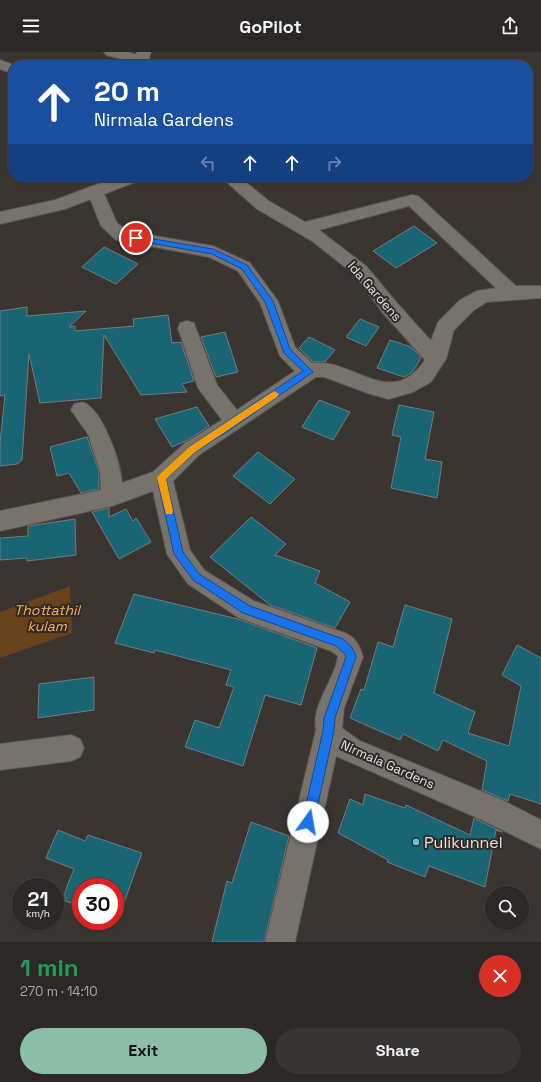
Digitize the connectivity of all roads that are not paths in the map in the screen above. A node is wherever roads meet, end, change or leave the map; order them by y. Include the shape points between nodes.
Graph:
1 (110, 52) edge
2 (142, 59) edge
3 (119, 182) edge
4 (235, 182) edge
5 (95, 191) junction
6 (0, 218) edge
7 (297, 233) junction
8 (541, 292) edge
9 (512, 293) junction
10 (187, 328) dead end
11 (436, 359) junction
12 (309, 372) junction
13 (81, 410) dead end
14 (235, 422) junction
15 (161, 478) junction
16 (112, 497) junction
17 (0, 521) edge
18 (329, 731) junction
19 (71, 748) dead end
20 (0, 757) edge
21 (541, 835) edge
22 (280, 942) edge

1 - 2 street
3 - 5 street
4 - 7 street, Ida Gardens
5 - 6 street via 59,205
5 - 12 street via 110,226 122,236 213,252 244,267 269,301 287,351
7 - 9 street via 412,200
7 - 11 street, Ida Gardens via 318,236 360,270
8 - 9 street
9 - 11 street via 483,296 467,305 445,327
10 - 14 street via 208,388
11 - 12 street via 424,377 397,390 377,389 325,370
12 - 14 street
13 - 16 street via 97,431 111,471
14 - 15 street via 192,449
15 - 16 street
15 - 18 street, Nirmala Gardens via 178,554 196,577 247,610 340,642 350,651 351,657 329,718
16 - 17 street
18 - 21 street, Nirmala Gardens via 333,739 351,750 492,810
18 - 22 street
19 - 20 street

